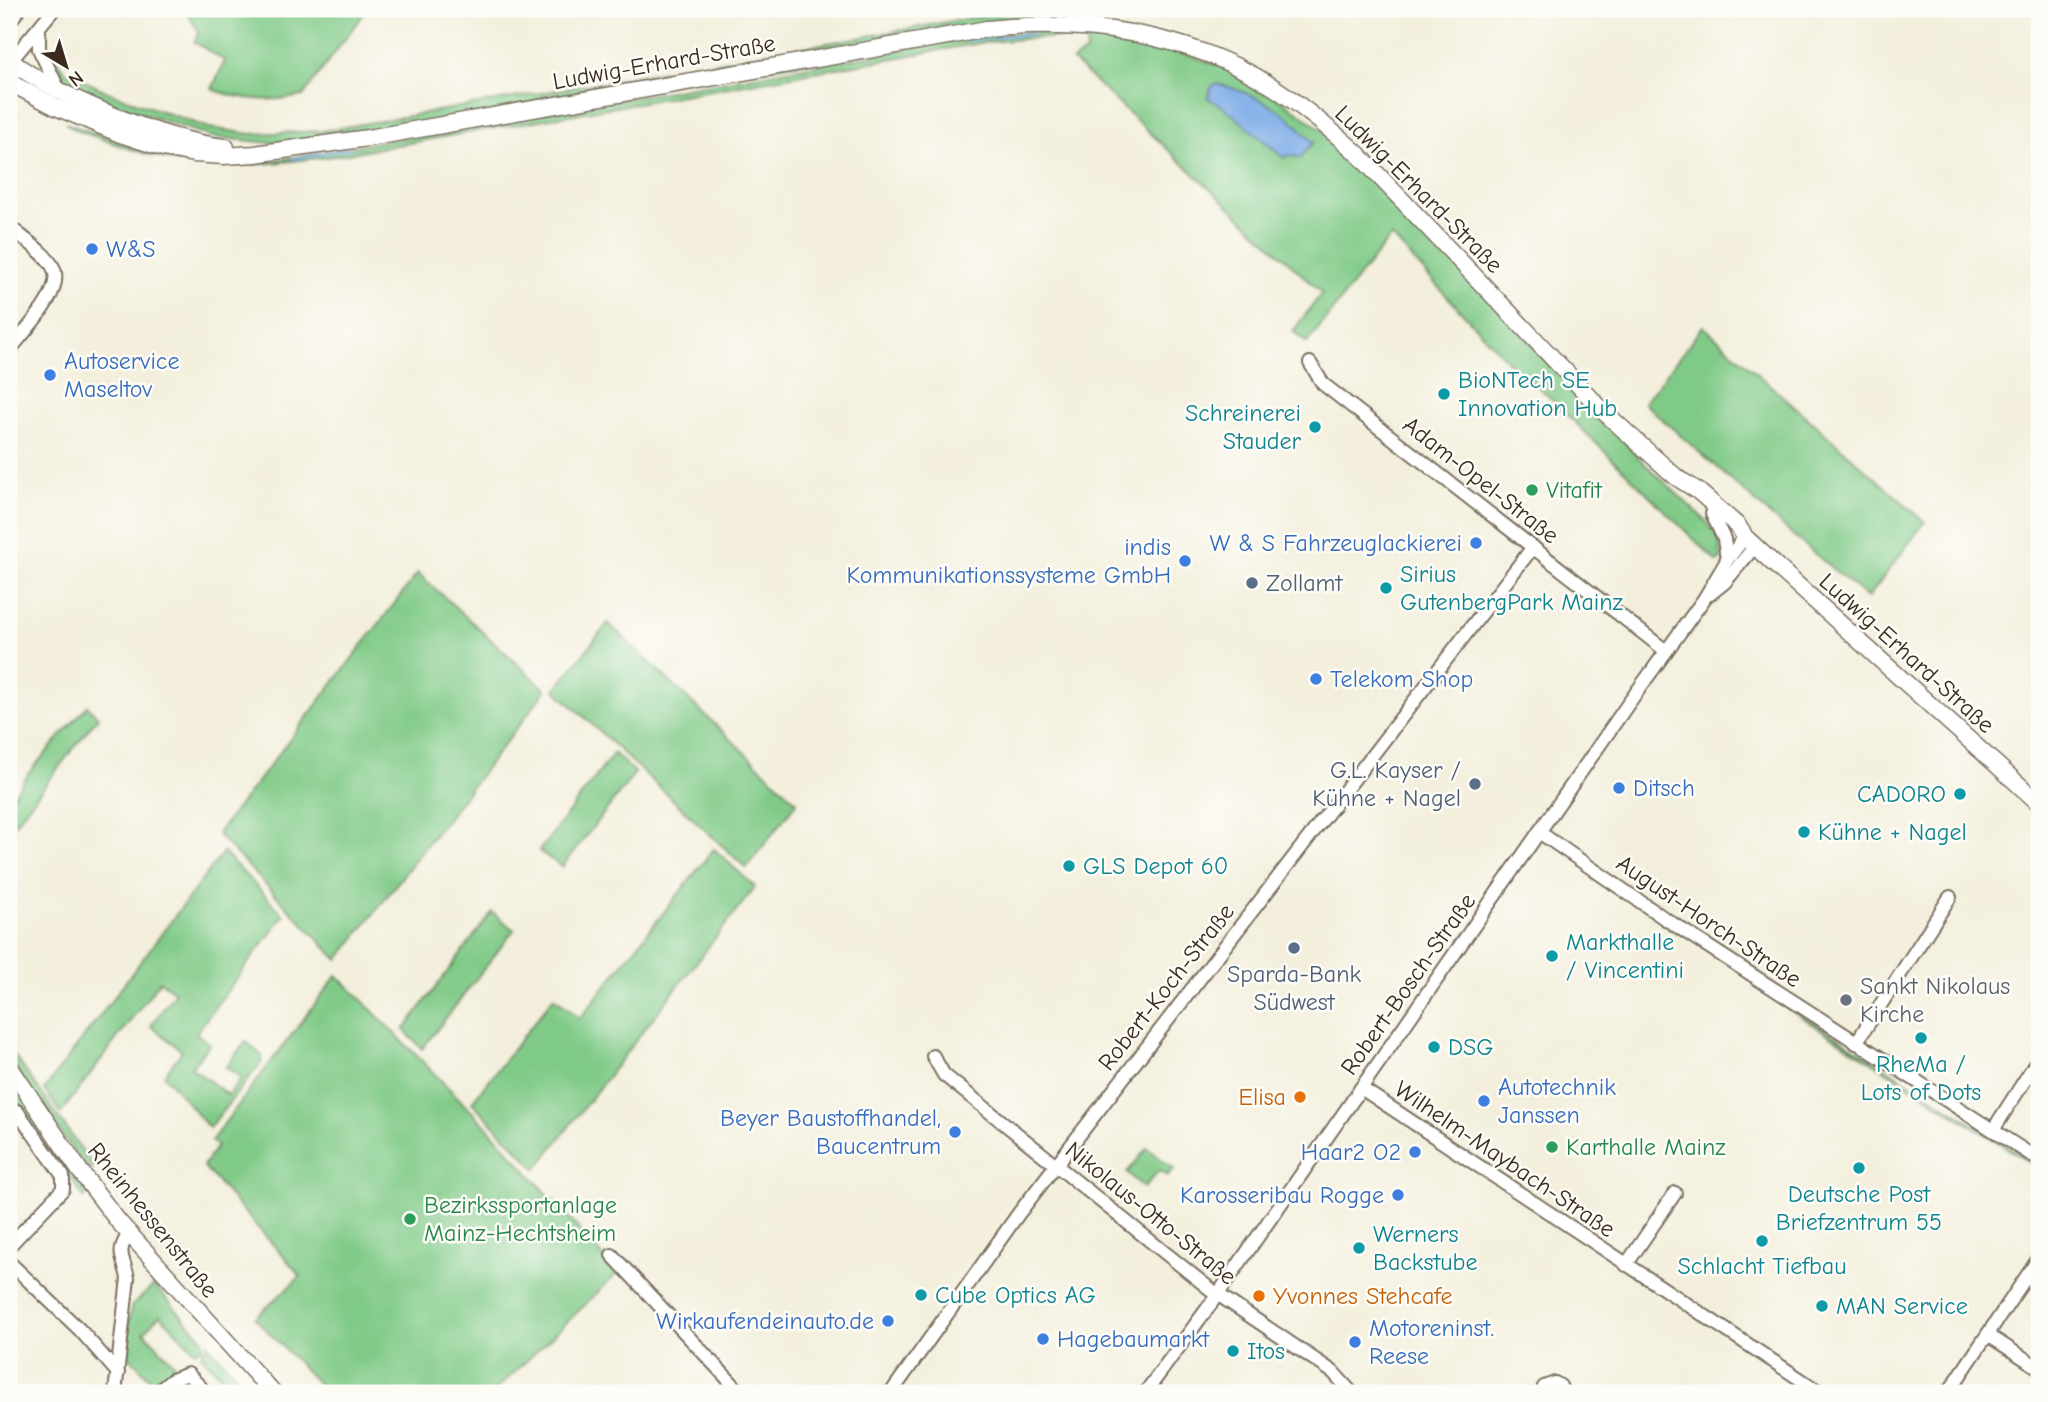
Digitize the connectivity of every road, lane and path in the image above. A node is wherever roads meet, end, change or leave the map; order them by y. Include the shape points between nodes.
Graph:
1 (19, 9) edge
2 (54, 9) edge
3 (9, 22) edge
4 (40, 28) junction
5 (9, 61) edge
6 (9, 82) edge
7 (59, 90) junction
8 (287, 150) junction
9 (9, 226) edge
10 (9, 351) edge
11 (1310, 363) dead end
12 (1676, 477) junction
13 (1712, 514) junction
14 (1750, 541) junction
15 (1533, 547) junction
16 (1727, 559) junction
17 (1704, 599) junction
18 (1666, 651) junction
19 (2039, 803) edge
20 (1539, 832) junction
21 (1950, 897) dead end
22 (1856, 1043) junction
23 (933, 1056) dead end
24 (2039, 1058) edge
25 (9, 1066) edge
26 (1361, 1088) junction
27 (9, 1120) edge
28 (1993, 1130) junction
29 (2039, 1160) edge
30 (1056, 1164) junction
31 (1675, 1193) dead end
32 (130, 1234) junction
33 (9, 1246) edge
34 (612, 1255) dead end
35 (2039, 1258) edge
36 (9, 1262) edge
37 (1626, 1265) junction
38 (1218, 1294) junction
39 (1987, 1335) junction
40 (2039, 1368) edge
41 (118, 1373) junction
42 (116, 1393) edge
43 (156, 1393) edge
44 (206, 1393) edge
45 (273, 1393) edge
46 (741, 1393) edge
47 (891, 1393) edge
48 (1145, 1393) edge
49 (1352, 1393) edge
50 (1542, 1393) edge
51 (1563, 1393) edge
52 (1821, 1393) edge
53 (1948, 1393) edge

1 - 3 street
2 - 4 street
4 - 5 street
4 - 7 street via 39,50
5 - 7 main road, Ludwig-Erhard-Straße
6 - 8 main road, Ludwig-Erhard-Straße via 86,121 163,148 224,156
7 - 8 main road, Ludwig-Erhard-Straße via 195,142
8 - 12 main road, Ludwig-Erhard-Straße via 948,34 1045,25 1127,31 1169,41 1231,65 1267,83 1324,124 1374,170 1604,412
9 - 10 street via 49,262 56,278 52,294
11 - 15 street, Adam-Opel-Straße via 1323,384
12 - 13 main road, Ludwig-Erhard-Straße
12 - 14 main road, Ludwig-Erhard-Straße via 1708,500
13 - 14 main road, Ludwig-Erhard-Straße
13 - 16 street
14 - 16 street, Robert-Bosch-Straße
14 - 17 street, Robert-Bosch-Straße via 1725,582
14 - 19 main road, Ludwig-Erhard-Straße
15 - 18 street, Adam-Opel-Straße
15 - 30 street, Robert-Koch-Straße
16 - 17 street, Robert-Bosch-Straße
17 - 18 street, Robert-Bosch-Straße
18 - 20 street, Robert-Bosch-Straße
20 - 22 street, August-Horch-Straße
20 - 26 street, Robert-Bosch-Straße
21 - 22 street
22 - 28 street, August-Horch-Straße
23 - 30 street, Nikolaus-Otto-Straße via 943,1074
24 - 28 street
25 - 32 main road, Rheinhessenstraße via 80,1171
26 - 37 street, Wilhelm-Maybach-Straße
26 - 38 street, Robert-Bosch-Straße
27 - 33 street via 17,1111 62,1176 63,1189
28 - 29 street, August-Horch-Straße
30 - 38 street, Nikolaus-Otto-Straße
30 - 47 street, Robert-Koch-Straße
31 - 37 street, Wilhelm-Maybach-Straße
32 - 41 street via 121,1246 128,1278
32 - 45 main road, Rheinhessenstraße
34 - 46 street
35 - 39 street
36 - 41 street
37 - 52 street, Wilhelm-Maybach-Straße
38 - 48 street, Robert-Bosch-Straße
38 - 49 street, Nikolaus-Otto-Straße via 1333,1372
39 - 40 street
39 - 53 street
41 - 42 street
43 - 44 street via 188,1374
50 - 51 street via 1544,1387 1555,1383

